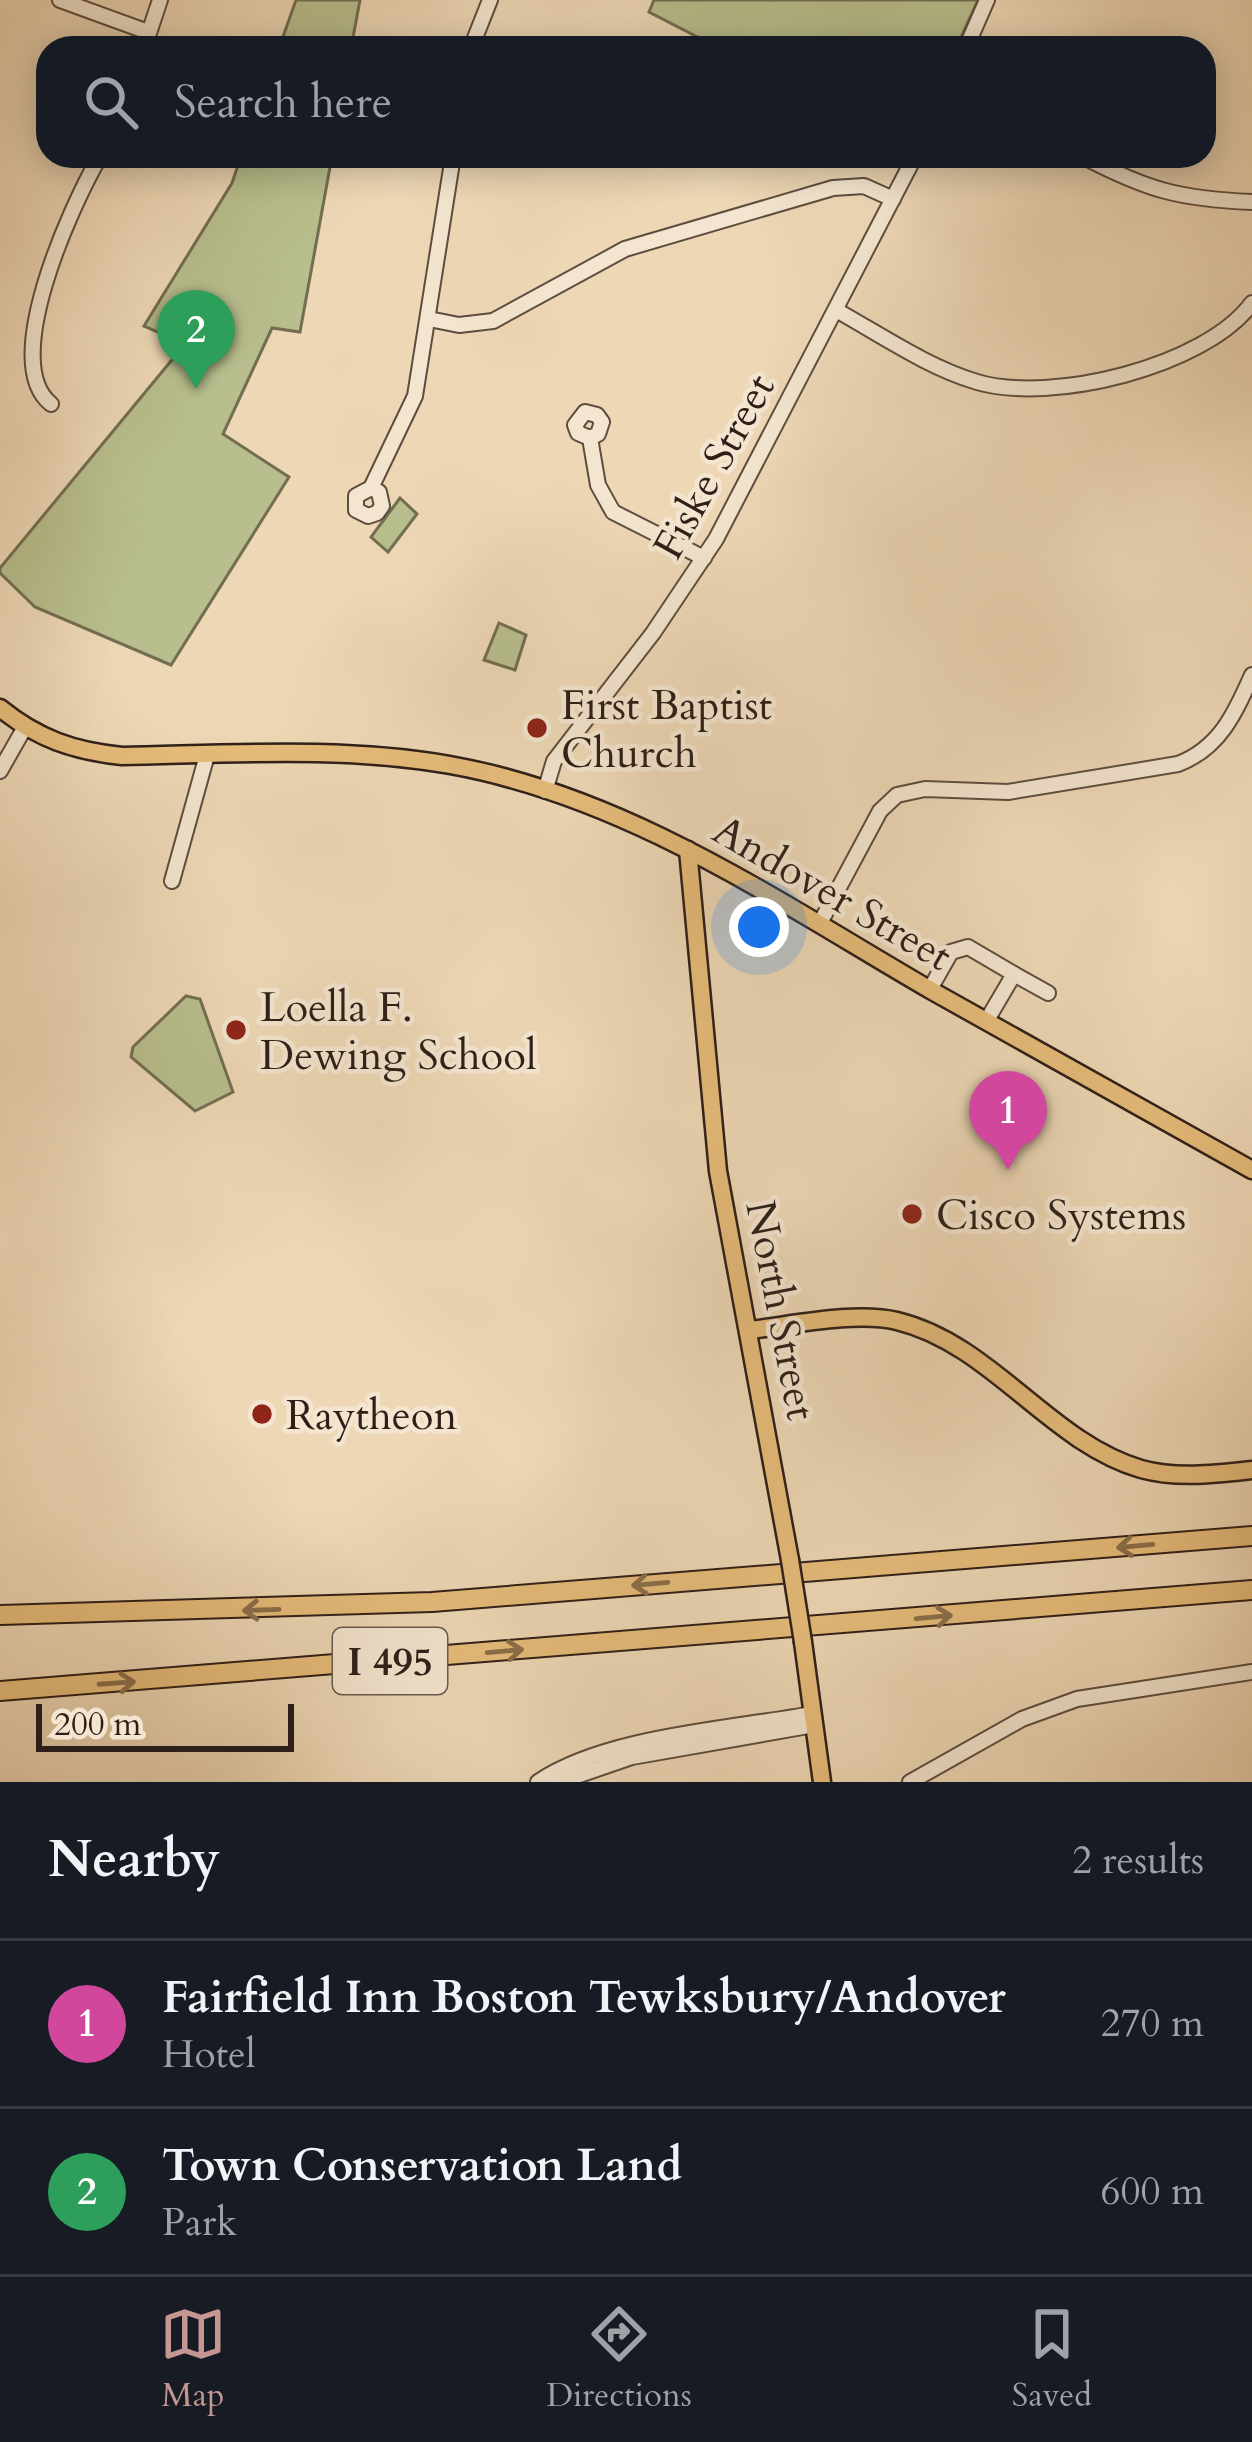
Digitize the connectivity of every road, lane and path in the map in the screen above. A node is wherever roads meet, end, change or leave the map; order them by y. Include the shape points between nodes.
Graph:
1 (60, 0) edge
2 (160, 0) edge
3 (490, 0) edge
4 (987, 0) edge
5 (137, 36) edge
6 (147, 36) edge
7 (476, 36) edge
8 (972, 36) edge
9 (92, 168) edge
10 (451, 168) edge
11 (909, 168) edge
12 (1106, 168) edge
13 (892, 199) junction
14 (1252, 202) edge
15 (39, 253) dead end
16 (1252, 303) edge
17 (836, 310) junction
18 (429, 319) junction
19 (23, 388) dead end
20 (51, 404) dead end
21 (590, 438) dead end
22 (371, 488) dead end
23 (704, 558) junction
24 (1252, 675) edge
25 (0, 708) edge
26 (25, 728) junction
27 (207, 755) junction
28 (0, 771) edge
29 (545, 791) junction
30 (688, 850) junction
31 (172, 881) dead end
32 (820, 923) junction
33 (1014, 974) junction
34 (930, 989) junction
35 (1048, 993) dead end
36 (988, 1020) junction
37 (1252, 1171) edge
38 (750, 1330) junction
39 (1252, 1470) edge
40 (1252, 1536) edge
41 (1252, 1594) edge
42 (0, 1615) edge
43 (1252, 1672) edge
44 (0, 1691) edge
45 (813, 1719) junction
46 (538, 1782) edge
47 (560, 1782) edge
48 (822, 1782) edge
49 (910, 1782) edge

1 - 5 street
2 - 6 street
3 - 7 street
4 - 8 street
9 - 15 street
10 - 18 street
11 - 13 street, Fiske Street
12 - 14 street via 1168,195
13 - 17 street, Fiske Street
13 - 18 street via 864,185 832,188 625,250 493,321 459,326
16 - 17 street via 1190,354 1019,389 954,374
17 - 23 street, Fiske Street
18 - 22 street via 412,406
19 - 20 street
21 - 23 street via 598,485 614,512
23 - 29 street, Fiske Street via 554,761
24 - 32 street via 1223,732 1178,764 1008,792 897,795 880,811
25 - 26 main road, Andover Street
26 - 27 main road, Andover Street via 81,752
26 - 28 street
27 - 29 main road, Andover Street via 452,765
27 - 31 street
29 - 30 main road, Andover Street
30 - 32 main road, Andover Street
30 - 38 main road, North Street via 718,1171
32 - 34 main road, Andover Street
33 - 34 street via 959,947
33 - 35 street
33 - 36 street
34 - 36 main road, Andover Street
36 - 37 main road, Andover Street
38 - 39 main road via 901,1322 959,1349 1120,1461 1164,1474
38 - 45 main road, North Street, bridge
40 -> 42 highway, I 495 via 433,1602
44 -> 41 highway, I 495
43 - 49 street via 1076,1699 1022,1719
45 - 46 street via 630,1746
45 - 47 street via 632,1756
45 - 48 main road, North Street

